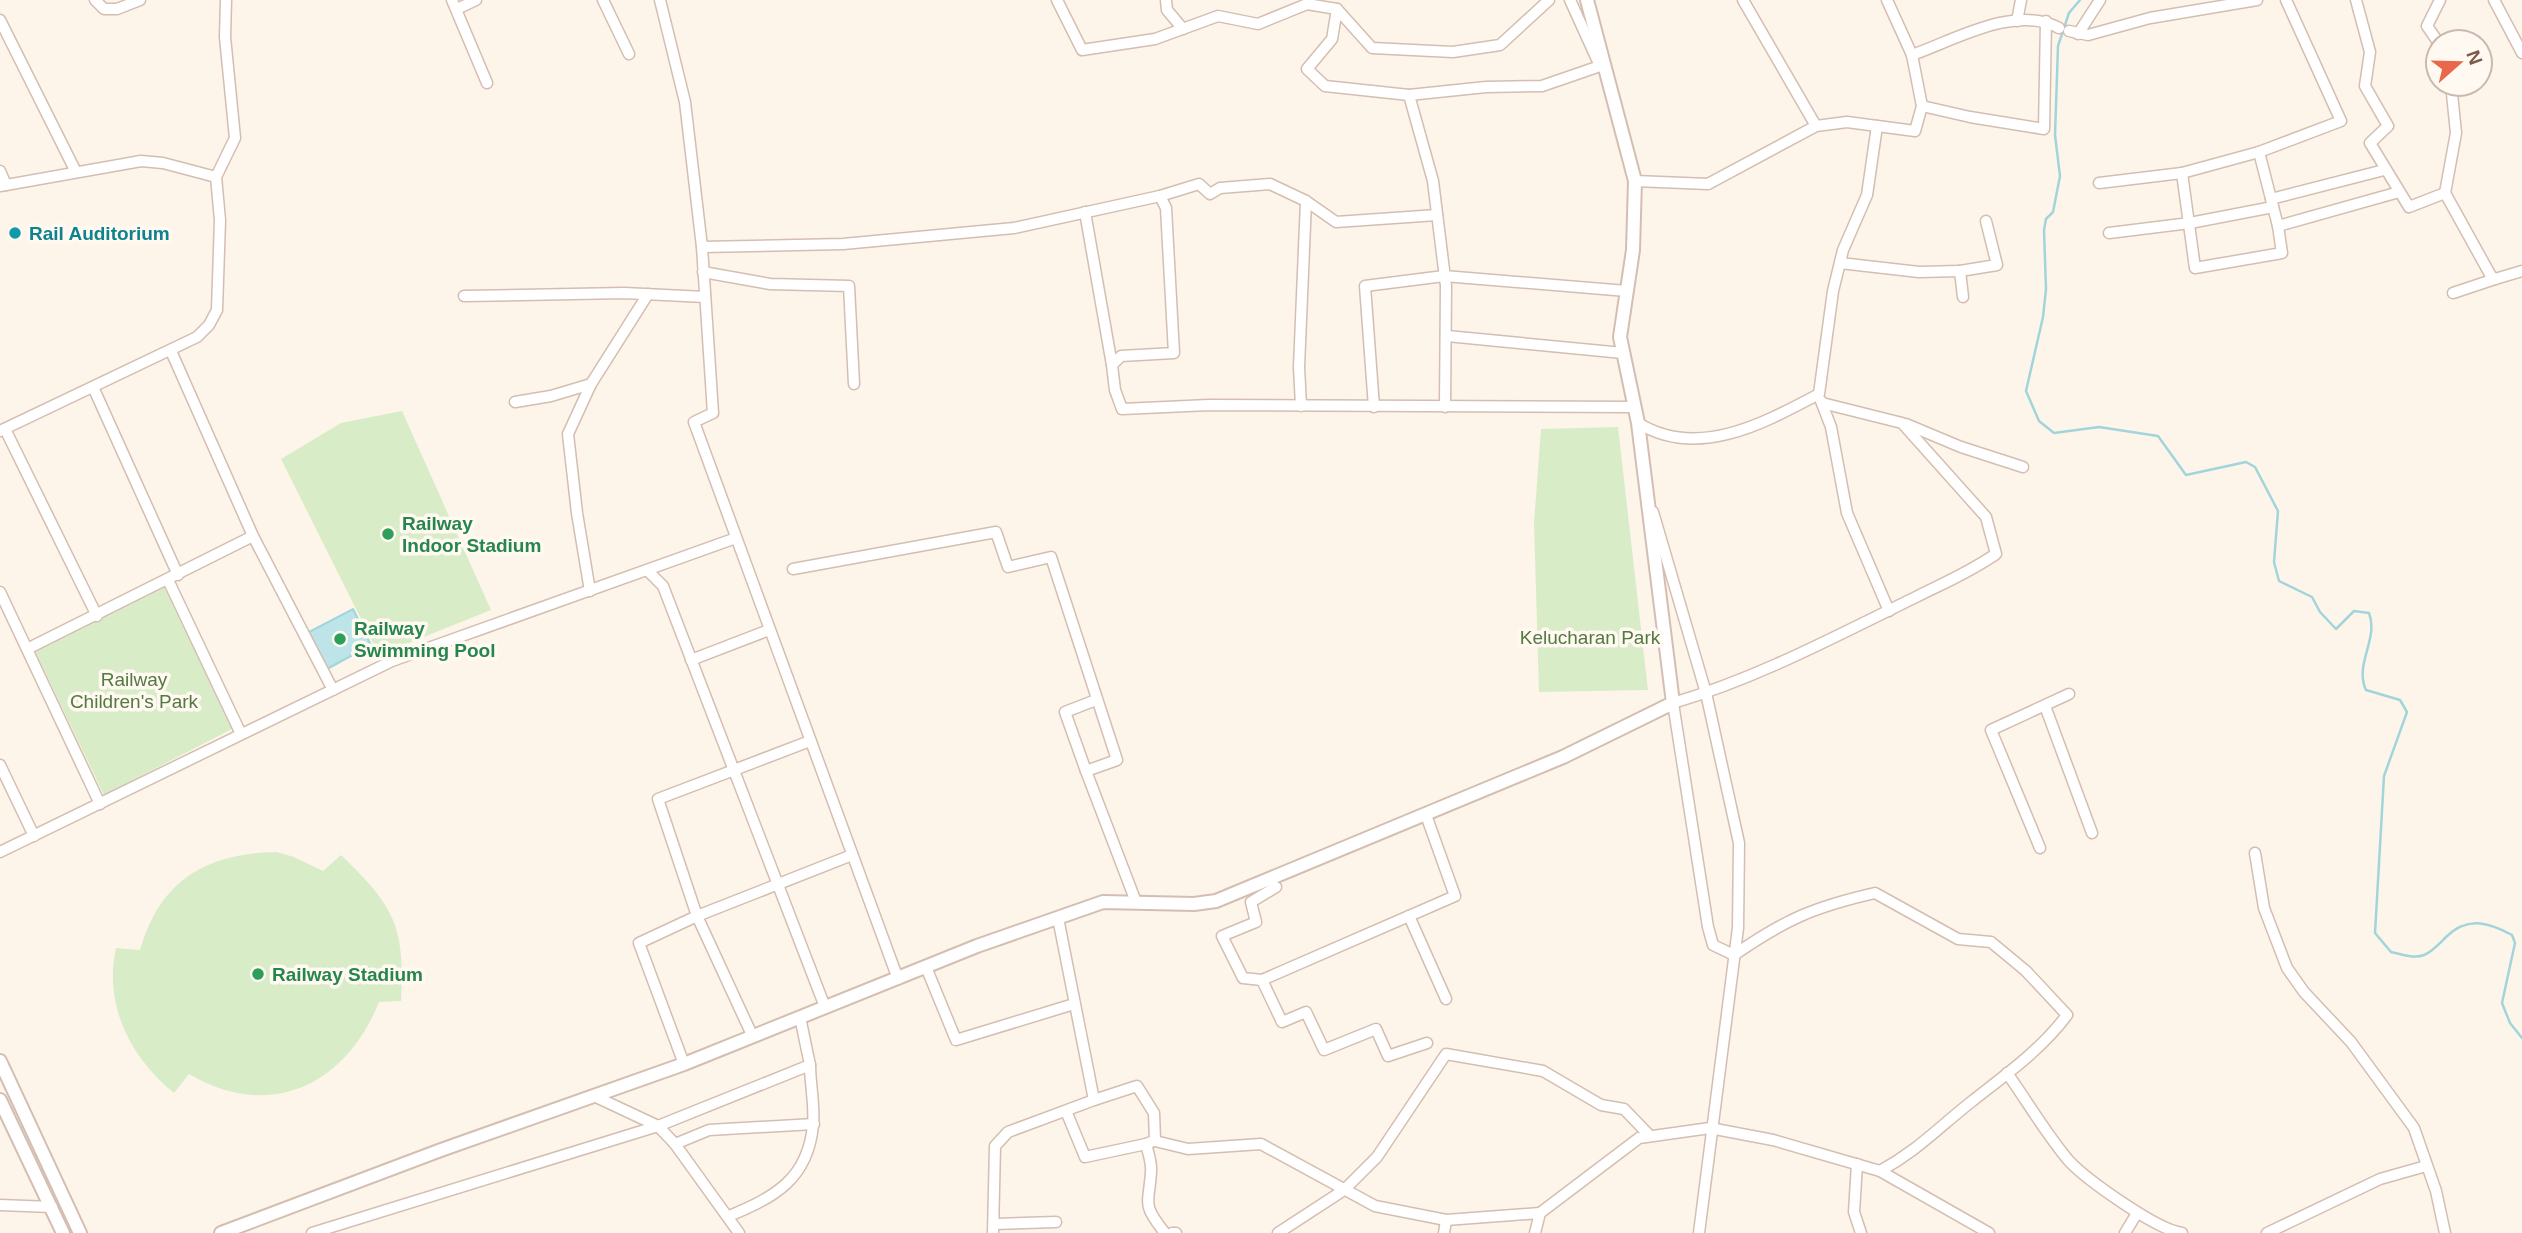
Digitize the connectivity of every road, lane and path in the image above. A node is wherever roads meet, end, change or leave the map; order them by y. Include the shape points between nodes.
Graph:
1 (95, 0) edge
2 (140, 0) edge
3 (226, 0) edge
4 (476, 0) edge
5 (603, 0) edge
6 (660, 0) edge
7 (1057, 0) edge
8 (1166, 0) edge
9 (1549, 0) edge
10 (1570, 0) edge
11 (1587, 0) edge
12 (1743, 0) edge
13 (1887, 0) edge
14 (2021, 0) edge
15 (2100, 0) edge
16 (2258, 0) edge
17 (2286, 0) edge
18 (2356, 0) edge
19 (2440, 0) edge
20 (2494, 0) edge
21 (455, 5) edge
22 (1337, 9) junction
23 (0, 20) edge
24 (2017, 20) junction
25 (2046, 21) junction
26 (2428, 28) edge
27 (1183, 29) junction
28 (2069, 31) junction
29 (2522, 53) edge
30 (629, 54) dead end
31 (1912, 55) junction
32 (487, 83) dead end
33 (1409, 96) junction
34 (2452, 98) edge
35 (1922, 106) junction
36 (1816, 126) junction
37 (1877, 126) junction
38 (2259, 152) junction
39 (2384, 170) junction
40 (0, 171) edge
41 (76, 172) junction
42 (2182, 173) junction
43 (216, 177) junction
44 (1635, 181) junction
45 (2099, 183) dead end
46 (3, 185) edge
47 (2399, 192) junction
48 (2445, 193) junction
49 (1160, 196) junction
50 (1306, 201) junction
51 (2272, 203) junction
52 (1086, 212) junction
53 (1437, 215) junction
54 (1986, 221) dead end
55 (2190, 223) junction
56 (2278, 226) junction
57 (2109, 233) dead end
58 (702, 247) junction
59 (1840, 263) junction
60 (1960, 271) junction
61 (2522, 271) edge
62 (703, 272) junction
63 (1444, 276) junction
64 (2495, 279) junction
65 (1627, 291) junction
66 (2453, 293) dead end
67 (648, 294) junction
68 (464, 296) dead end
69 (705, 297) junction
70 (1963, 297) dead end
71 (1447, 336) junction
72 (171, 351) junction
73 (1623, 353) junction
74 (1112, 365) junction
75 (591, 384) junction
76 (854, 384) dead end
77 (93, 387) junction
78 (1820, 399) junction
79 (515, 402) dead end
80 (1301, 406) junction
81 (1374, 407) junction
82 (1445, 407) junction
83 (1633, 407) junction
84 (1638, 423) junction
85 (1902, 423) junction
86 (2, 430) edge
87 (2023, 467) dead end
88 (1646, 487) junction
89 (253, 536) junction
90 (736, 538) junction
91 (793, 569) dead end
92 (647, 570) junction
93 (178, 575) junction
94 (168, 580) junction
95 (590, 591) junction
96 (0, 592) edge
97 (1889, 611) junction
98 (97, 616) junction
99 (769, 630) junction
100 (27, 649) junction
101 (691, 660) junction
102 (333, 690) junction
103 (1706, 693) junction
104 (2069, 694) dead end
105 (1096, 700) junction
106 (1673, 703) junction
107 (2045, 706) junction
108 (241, 734) junction
109 (810, 741) junction
110 (0, 765) edge
111 (734, 770) junction
112 (1086, 771) junction
113 (100, 804) junction
114 (1426, 815) junction
115 (2092, 833) dead end
116 (34, 836) junction
117 (2040, 848) dead end
118 (0, 852) edge
119 (2255, 853) dead end
120 (852, 855) junction
121 (779, 886) junction
122 (1276, 887) dead end
123 (1136, 902) junction
124 (697, 916) junction
125 (1409, 916) junction
126 (1058, 918) junction
127 (1734, 955) junction
128 (926, 967) junction
129 (898, 979) junction
130 (1262, 980) junction
131 (1446, 999) dead end
132 (1074, 1004) junction
133 (825, 1007) junction
134 (800, 1017) junction
135 (752, 1035) junction
136 (1427, 1043) dead end
137 (0, 1061) edge
138 (684, 1064) junction
139 (810, 1065) junction
140 (2007, 1073) junction
141 (594, 1096) junction
142 (0, 1100) edge
143 (1094, 1100) junction
144 (1066, 1111) junction
145 (814, 1124) junction
146 (658, 1126) junction
147 (1710, 1128) junction
148 (1650, 1136) junction
149 (1150, 1142) junction
150 (675, 1144) junction
151 (1857, 1164) junction
152 (2426, 1166) junction
153 (1880, 1171) junction
154 (1344, 1190) junction
155 (0, 1205) edge
156 (52, 1207) junction
157 (1540, 1213) junction
158 (2137, 1213) junction
159 (730, 1216) junction
160 (1446, 1220) junction
161 (1056, 1222) dead end
162 (993, 1229) edge
163 (63, 1233) edge
164 (80, 1233) edge
165 (221, 1233) edge
166 (313, 1233) edge
167 (739, 1233) edge
168 (1165, 1233) edge
169 (1278, 1233) edge
170 (1444, 1233) edge
171 (1535, 1233) edge
172 (1699, 1233) edge
173 (1861, 1233) edge
174 (1989, 1233) edge
175 (2125, 1233) edge
176 (2182, 1233) edge
177 (2267, 1233) edge
178 (2445, 1233) edge

1 - 2 street via 104,9
3 - 43 street via 235,138
4 - 21 street
5 - 30 street
6 - 58 street via 685,102
7 - 27 street via 1083,50 1155,39
8 - 27 street via 1167,10
9 - 22 street via 1500,45 1453,52 1372,48
10 - 33 street via 1600,66 1542,86
11 - 44 street
12 - 36 street
13 - 31 street
14 - 24 street
15 - 28 street
16 - 28 street via 2150,18 2088,35
17 - 38 street via 2341,121
18 - 39 street via 2370,52 2365,86 2388,126 2370,143
19 - 26 street
20 - 29 street
21 - 32 street
22 - 27 street via 1307,4 1258,23 1218,16
22 - 33 street via 1332,39 1307,69 1325,86
23 - 41 street
24 - 25 street
24 - 31 street
25 - 28 street
25 - 35 street via 2044,129
31 - 35 street
33 - 53 street via 1433,181
34 - 48 street via 2456,133
35 - 37 street via 1915,131
36 - 37 street via 1847,122
36 - 44 street via 1708,184
37 - 59 street via 1867,195
38 - 42 street
38 - 51 street
39 - 47 street
39 - 51 street
40 - 46 street
41 - 43 street via 141,161
41 - 46 street
42 - 45 street
42 - 55 street
43 - 72 street via 220,220 217,310 197,337
44 - 65 street
47 - 48 street via 2409,207
47 - 56 street
48 - 64 street
49 - 50 street via 1199,184 1210,194 1220,188 1270,184
49 - 52 street
49 - 74 street via 1166,208 1174,354 1121,356
50 - 53 street via 1336,222
50 - 80 street
51 - 55 street
51 - 56 street
52 - 58 street via 1013,228 843,244
52 - 74 street
53 - 63 street
54 - 60 street via 1997,265
55 - 56 street via 2195,268 2282,253
55 - 57 street
58 - 62 street
59 - 60 street via 1919,272
59 - 78 street
60 - 70 street
61 - 64 street
62 - 69 street
62 - 76 street via 770,284 849,286
63 - 65 street
63 - 71 street
63 - 81 street via 1365,286
64 - 66 street
65 - 73 street via 1620,337
67 - 68 street
67 - 69 street
67 - 75 street
69 - 90 street via 713,413 694,422
71 - 73 street
71 - 82 street
72 - 77 street
72 - 89 street
73 - 83 street
74 - 80 street via 1122,409
75 - 79 street
75 - 95 street via 568,434
77 - 86 street
77 - 93 street
78 - 84 street via 1722,436 1690,441 1653,432
78 - 85 street
78 - 97 street via 1831,427 1847,513
80 - 81 street
81 - 82 street
82 - 83 street
83 - 84 street
84 - 88 street
85 - 87 street
85 - 97 street via 1986,517 1996,554 1965,576
86 - 98 street
88 - 103 street
88 - 106 street
89 - 93 street
89 - 102 street
90 - 92 street
90 - 99 street
91 - 105 street via 996,532 1009,566 1051,557
92 - 95 street
92 - 101 street via 663,586
93 - 94 street
94 - 98 street
94 - 108 street
95 - 102 street via 392,661
96 - 100 street
97 - 103 street via 1813,649
98 - 100 street
99 - 101 street
99 - 109 street
100 - 113 street
101 - 111 street
102 - 108 street
103 - 106 street
103 - 127 street via 1739,843
104 - 107 street
105 - 112 street via 1065,712
105 - 112 street via 1117,760
106 - 114 street via 1563,757
106 - 127 street via 1708,927 1713,944
107 - 115 street
107 - 117 street via 1991,730
108 - 113 street
109 - 111 street
109 - 120 street
110 - 116 street
111 - 121 street
111 - 124 street via 658,799
112 - 123 street
113 - 116 street
114 - 123 street via 1216,901
114 - 125 street via 1455,896
116 - 118 street
119 - 152 street via 2264,908 2287,968 2351,1042 2414,1128
120 - 121 street
120 - 129 street
121 - 124 street
121 - 133 street
122 - 130 street via 1251,902 1256,922 1222,936 1243,978
123 - 126 street via 1103,902
124 - 135 street
124 - 138 street via 639,943
125 - 130 street
125 - 131 street
126 - 128 street
126 - 132 street
127 - 140 street via 1773,928 1820,906 1875,893 1958,939 1991,942 2067,1015 2048,1041
127 - 147 street
128 - 129 street
128 - 132 street via 956,1040
129 - 133 street
130 - 136 street via 1282,1022 1306,1012 1324,1050 1376,1029 1388,1056
132 - 143 street
133 - 134 street
134 - 135 street
134 - 139 street
135 - 138 street
137 - 164 street
138 - 141 street
139 - 145 street
139 - 146 street
140 - 153 street via 1913,1153
140 - 158 street via 2070,1162
141 - 146 street
141 - 165 street
142 - 156 street
143 - 144 street
143 - 149 street via 1137,1086 1154,1113
144 - 149 street via 1085,1157
144 - 162 street via 1008,1132 995,1146
145 - 150 street via 709,1130
145 - 159 street via 804,1165 779,1192
146 - 150 street
146 - 166 street
147 - 148 street
147 - 151 street
147 - 172 street
148 - 154 street via 1624,1108 1601,1105 1543,1071 1446,1054 1377,1157
148 - 157 street via 1639,1138
149 - 154 street via 1188,1149 1261,1144
149 - 168 street via 1146,1197 1150,1214
150 - 159 street
151 - 153 street
151 - 173 street via 1854,1212
152 - 177 street via 2380,1179
152 - 178 street
153 - 174 street
154 - 160 street via 1375,1206
154 - 169 street
155 - 156 street
156 - 163 street
157 - 160 street
157 - 171 street
158 - 175 street
158 - 176 street
159 - 167 street
160 - 170 street
161 - 162 street

